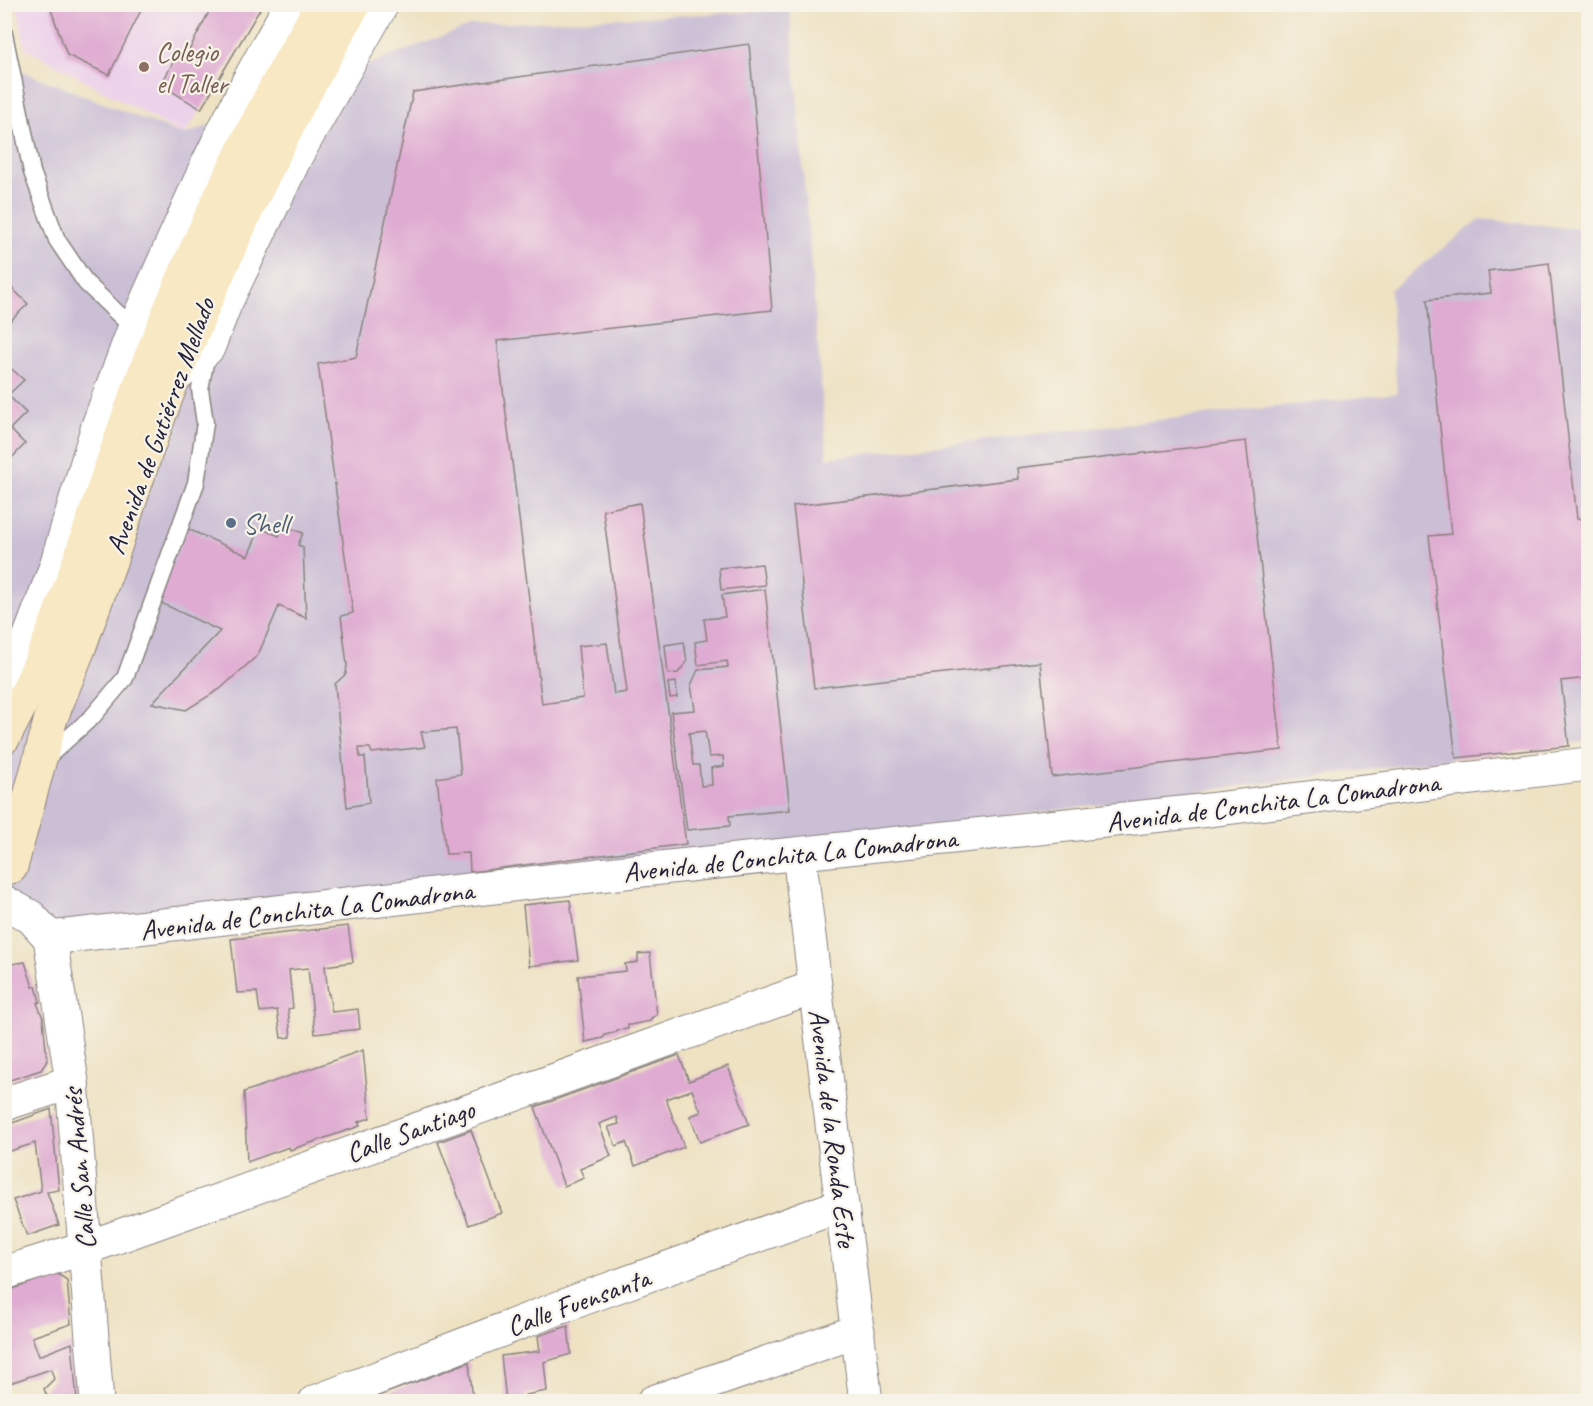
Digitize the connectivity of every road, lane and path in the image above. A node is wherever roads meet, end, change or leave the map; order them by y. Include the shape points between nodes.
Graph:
1 (291, 4) edge
2 (322, 4) edge
3 (354, 4) edge
4 (382, 4) edge
5 (4, 34) edge
6 (134, 329) junction
7 (208, 348) junction
8 (173, 379) junction
9 (12, 724) edge
10 (1588, 764) edge
11 (37, 767) junction
12 (799, 854) junction
13 (7, 864) edge
14 (4, 902) edge
15 (50, 938) junction
16 (815, 987) junction
17 (72, 1082) junction
18 (4, 1104) edge
19 (842, 1205) junction
20 (85, 1247) junction
21 (4, 1273) edge
22 (858, 1331) junction
23 (97, 1401) edge
24 (315, 1401) edge
25 (653, 1401) edge
26 (866, 1401) edge

1 - 6 street via 207,165
2 - 9 main road, Avenida de Gutiérrez Mellado via 271,95 180,286 117,446 53,637
3 - 8 main road, Avenida de Gutiérrez Mellado via 249,205
4 - 7 street via 296,156
5 - 6 lane via 32,172 57,240 86,283
6 - 9 street via 26,646
7 - 8 street
7 - 11 lane via 200,389 205,423 196,483 125,678 93,716
8 - 11 main road, Avenida de Gutiérrez Mellado
10 - 12 street, Avenida de Conchita La Comadrona
11 - 13 main road, Avenida de Gutiérrez Mellado
12 - 15 street, Avenida de Conchita La Comadrona
12 - 16 street, Avenida de la Ronda Este
14 - 15 street via 31,917
15 - 17 street, Calle San Andrés
16 - 19 street, Avenida de la Ronda Este
16 - 20 street, Calle Santiago
17 - 18 street
17 - 20 street, Calle San Andrés
19 - 22 street, Avenida de la Ronda Este
19 - 24 street, Calle Fuensanta
20 - 21 street, Calle Santiago
20 - 23 street, Calle San Andrés
22 - 25 street
22 - 26 street, Avenida de la Ronda Este

